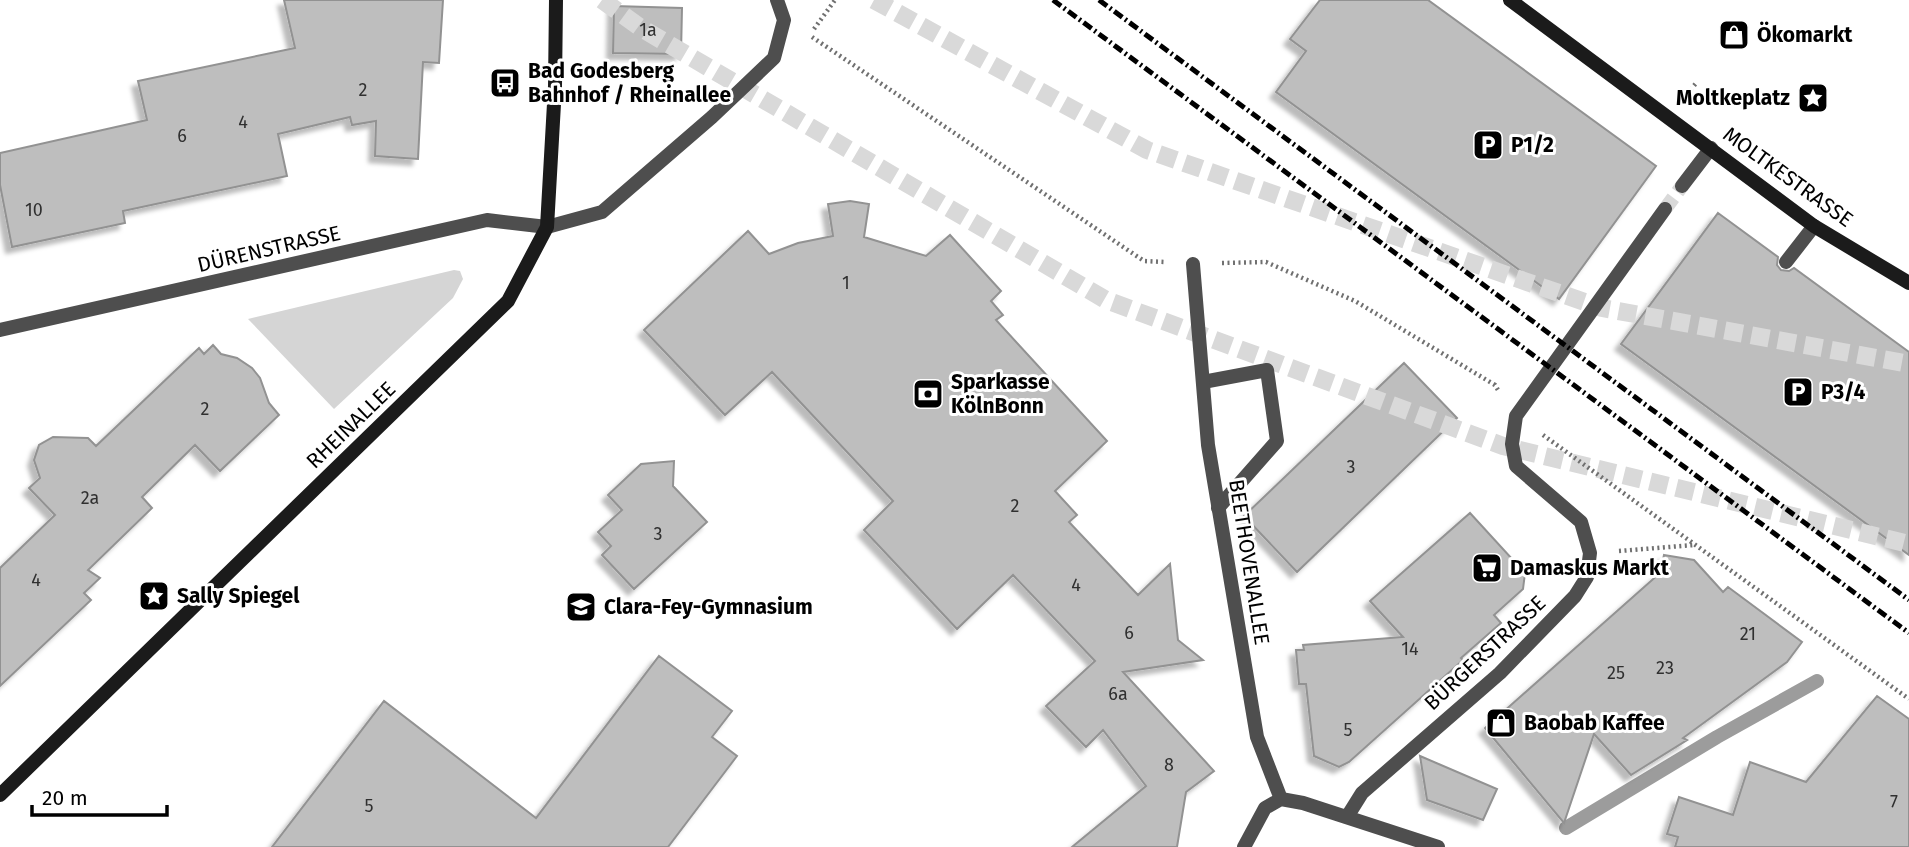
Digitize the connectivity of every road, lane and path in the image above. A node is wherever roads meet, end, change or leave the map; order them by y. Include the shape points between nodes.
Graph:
1 (556, 0) edge
2 (778, 0) edge
3 (835, 0) edge
4 (1510, 0) edge
5 (1697, 82) dead end
6 (1688, 93) dead end
7 (1711, 148) junction
8 (1682, 186) tunnel mouth
9 (1665, 209) tunnel mouth
10 (1814, 226) junction
11 (547, 227) junction
12 (1786, 262) dead end
13 (1193, 264) junction
14 (1909, 283) edge
15 (0, 330) edge
16 (1203, 382) junction
17 (1516, 416) junction
18 (1218, 508) junction
19 (1695, 544) junction
20 (1590, 554) junction
21 (1909, 699) edge
22 (0, 795) edge
23 (1281, 799) junction
24 (1347, 817) junction
25 (1244, 847) edge
26 (1438, 847) edge

1 - 11 street, RHEINALLEE
2 - 11 street via 784,20 774,58 602,212
3 - 13 path via 809,35 1143,261
4 - 7 street, MOLTKESTRASSE
5 - 6 path
7 - 8 street
7 - 10 street, MOLTKESTRASSE
9 - 17 street
10 - 12 street
10 - 14 street, MOLTKESTRASSE
11 - 15 street, DÜRENSTRASSE via 487,220
11 - 22 street, RHEINALLEE via 508,301
13 - 16 street, BEETHOVENALLEE
13 - 17 path via 1266,261 1355,301 1495,385
16 - 18 street, BEETHOVENALLEE
16 - 18 street via 1267,370 1277,441
17 - 19 path
17 - 20 street via 1512,444 1516,466 1581,522
18 - 23 street, BEETHOVENALLEE via 1256,737
19 - 20 path
19 - 21 path
20 - 24 street, BÜRGERSTRASSE via 1587,577 1575,596 1500,673 1362,793
23 - 24 street
23 - 25 street via 1265,808
24 - 26 street

